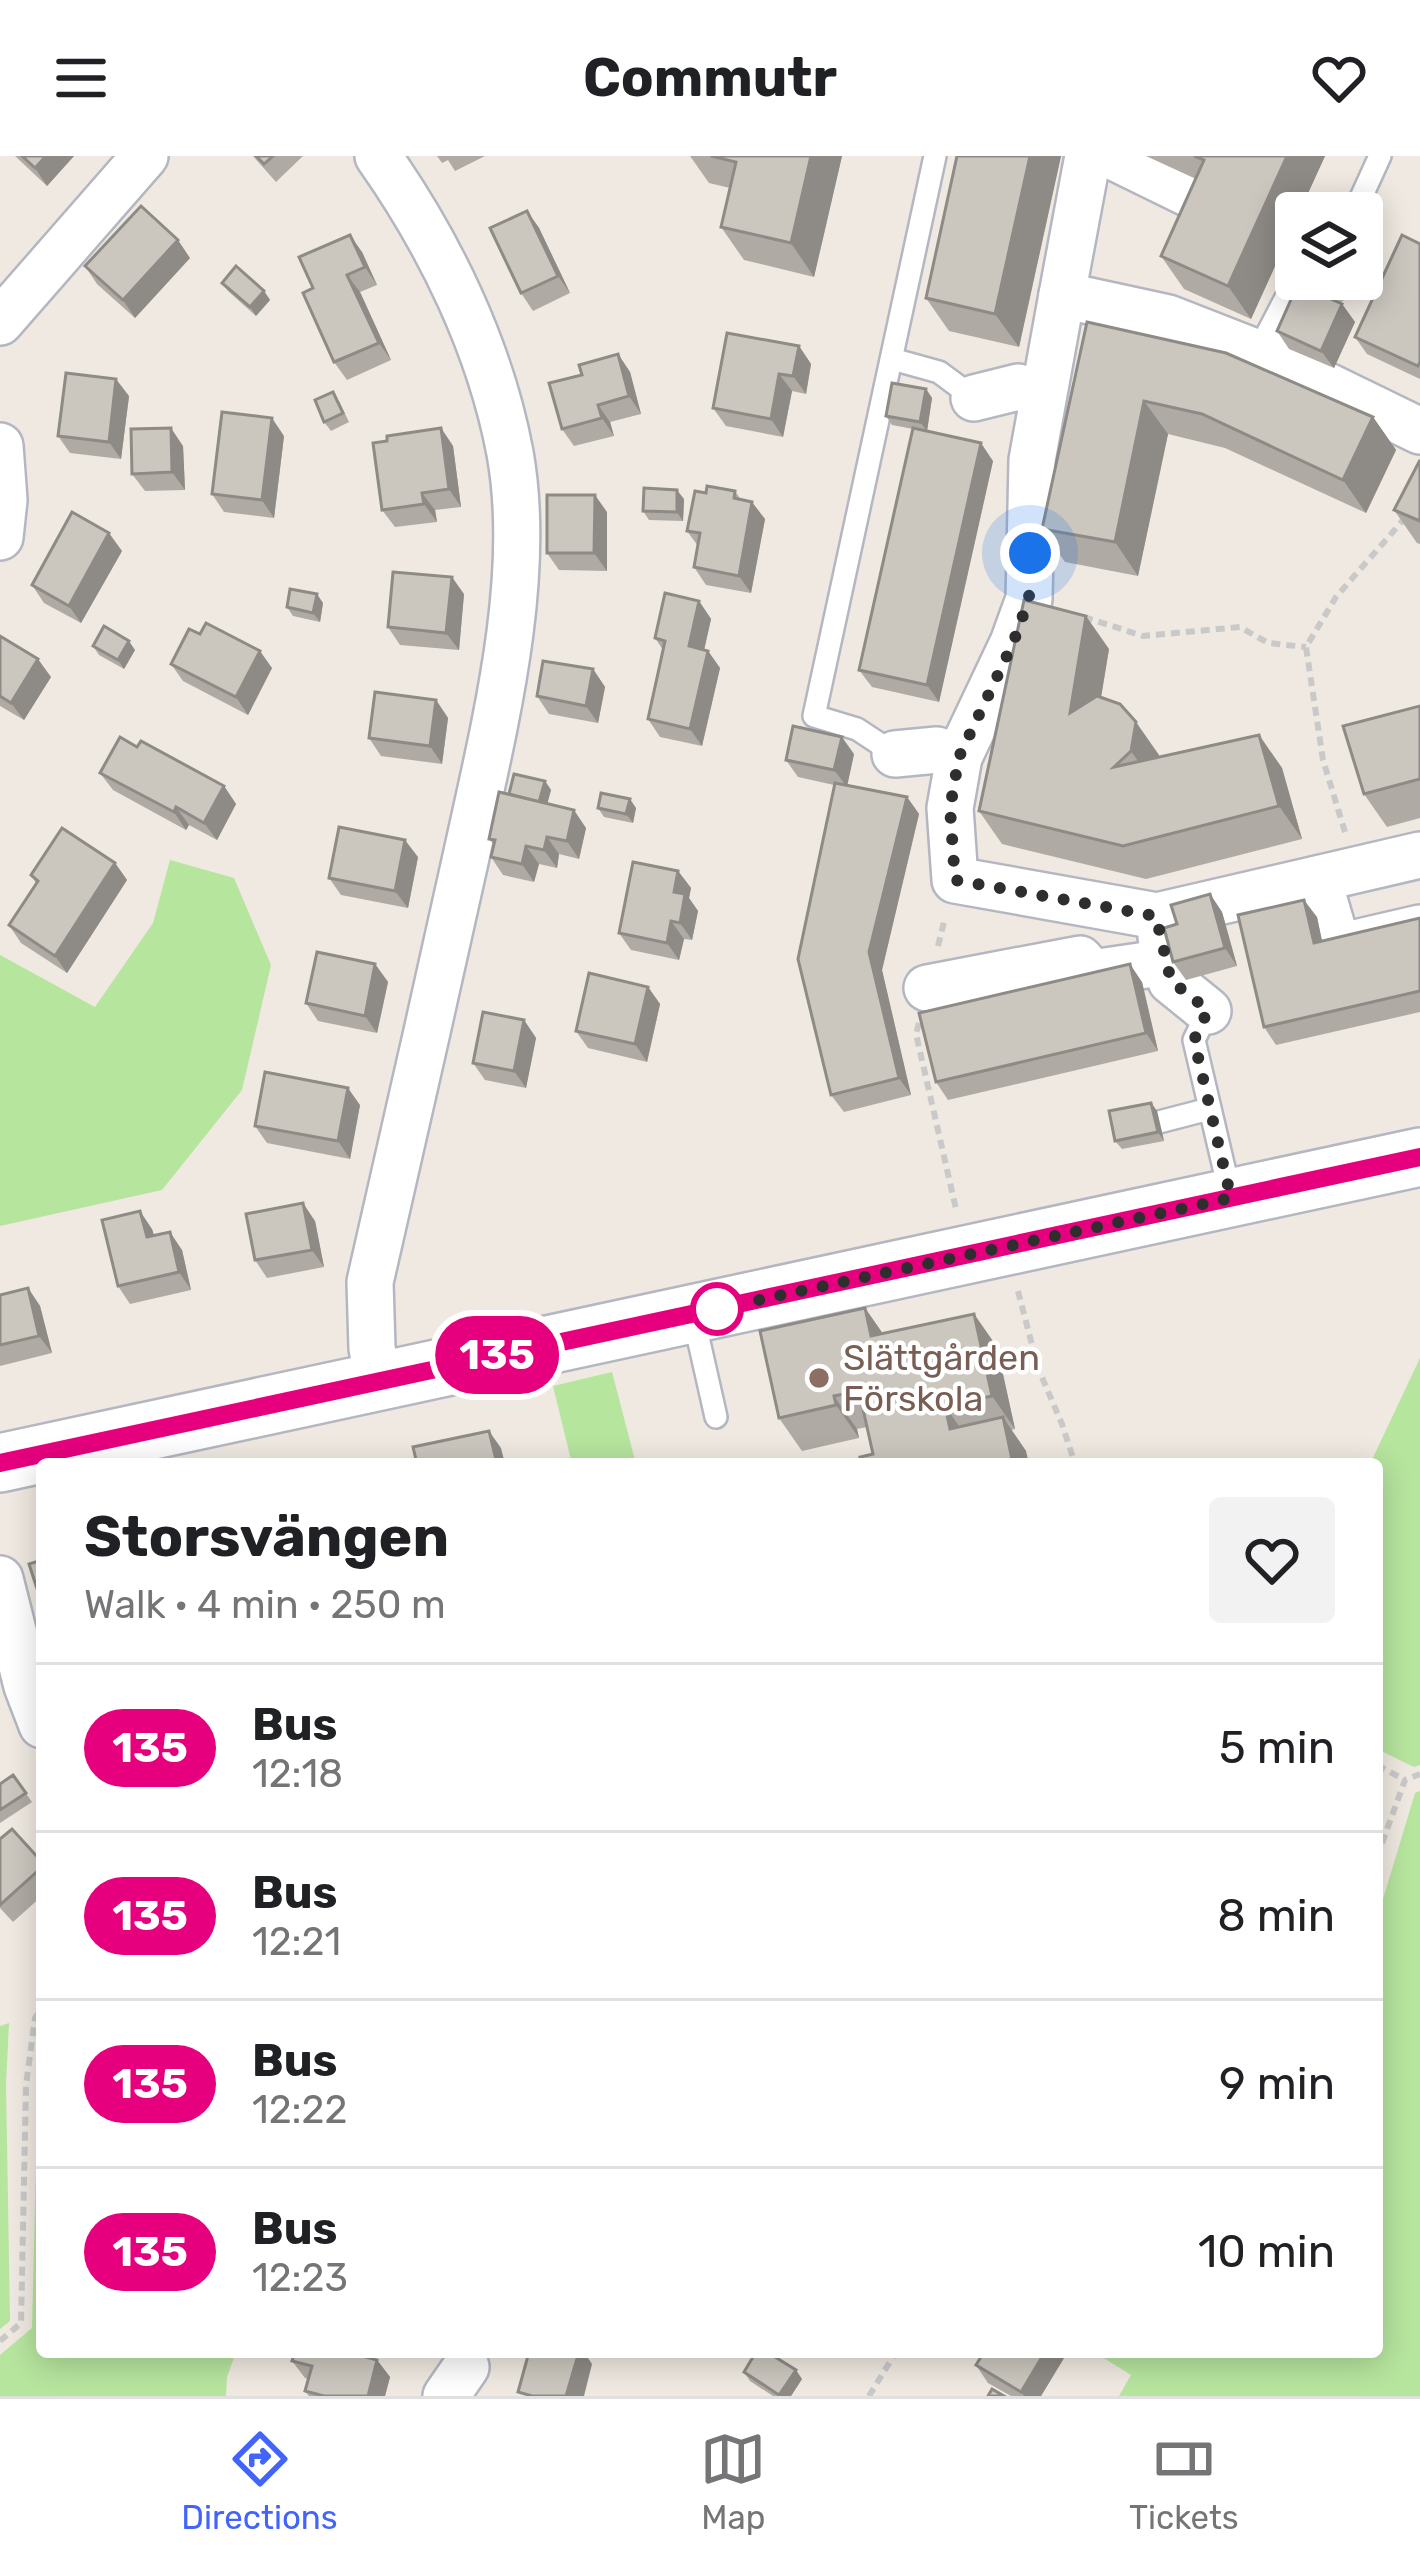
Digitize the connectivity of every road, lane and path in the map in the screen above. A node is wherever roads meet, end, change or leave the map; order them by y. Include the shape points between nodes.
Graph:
1 (145, 156) edge
2 (378, 156) edge
3 (935, 156) edge
4 (1088, 156) edge
5 (1112, 156) edge
6 (1380, 156) edge
7 (1364, 192) edge
8 (1062, 295) junction
9 (1298, 300) edge
10 (1119, 308) junction
11 (1168, 318) junction
12 (0, 322) edge
13 (1268, 357) junction
14 (892, 359) junction
15 (1046, 380) junction
16 (974, 398) joint
17 (1420, 431) edge
18 (0, 446) edge
19 (1411, 506) edge
20 (0, 537) edge
21 (1029, 599) junction
22 (1306, 647) junction
23 (895, 754) joint
24 (959, 757) junction
25 (1420, 856) edge
26 (1337, 874) junction
27 (955, 880) junction
28 (1156, 916) junction
29 (1420, 928) edge
30 (1167, 962) junction
31 (928, 988) junction
32 (1208, 1010) joint
33 (1209, 1109) junction
34 (1159, 1122) edge
35 (1420, 1157) edge
36 (1231, 1198) junction
37 (983, 1235) junction
38 (693, 1314) junction
39 (378, 1380) junction
40 (716, 1417) dead end
41 (1073, 1458) edge
42 (0, 1463) edge
43 (0, 1579) edge
44 (36, 1710) edge
45 (1383, 1768) edge
46 (1420, 1774) edge
47 (1405, 1780) junction
48 (1383, 1840) edge
49 (36, 2017) edge
50 (0, 2341) edge
51 (892, 2358) edge
52 (868, 2396) edge

1 - 12 street
2 - 39 street via 434,248 481,349 510,456 515,537 514,599 492,732 370,1282
3 - 14 lane
4 - 8 street
5 - 11 street via 1214,206
6 - 7 lane
8 - 10 street
8 - 15 street
9 - 13 street
10 - 11 street
10 - 15 street
11 - 13 street
13 - 17 street
14 - 16 lane via 939,372
14 - 23 lane via 814,716 857,729
15 - 16 street
15 - 21 street via 1032,460
18 - 20 street
19 - 22 path
21 - 22 path via 1143,636 1240,627 1268,643
21 - 24 street
22 - 26 path
23 - 24 street
24 - 27 street via 950,808
25 - 26 street
26 - 28 street
26 - 29 street via 1338,947
27 - 28 street
27 - 31 path
28 - 30 street
30 - 31 street via 1092,973 1079,959
30 - 32 street via 1171,981
31 - 37 path via 916,1034
32 - 33 lane via 1194,1040
33 - 34 lane
33 - 36 lane
35 - 36 street
36 - 37 street
37 - 38 street
37 - 41 path
38 - 39 street
38 - 40 lane
39 - 42 street
43 - 44 street
45 - 47 path
46 - 47 path
47 - 48 path
49 - 50 path via 26,2085 21,2323
51 - 52 path

